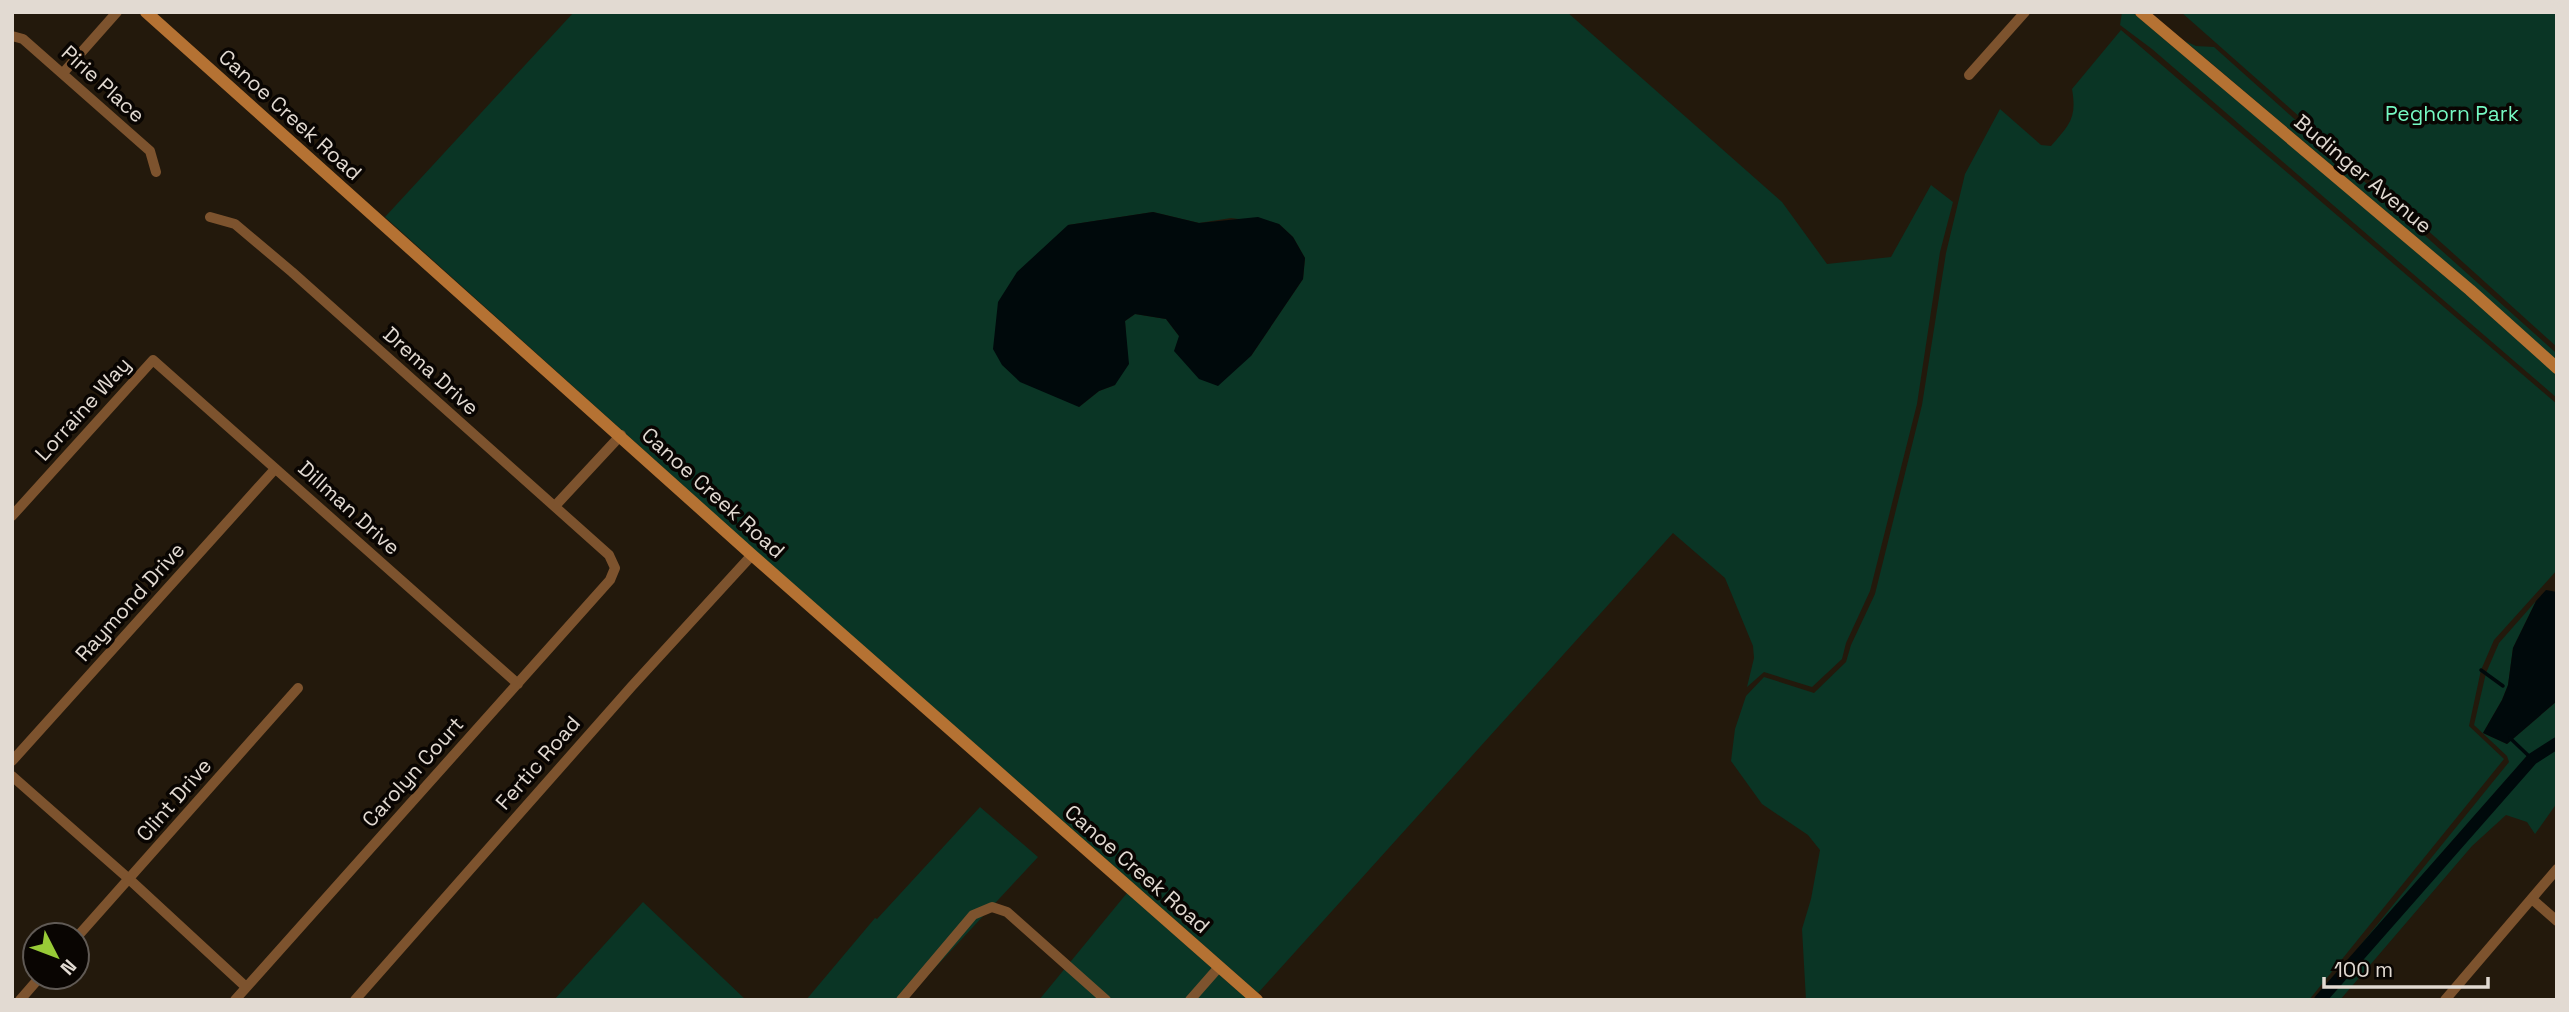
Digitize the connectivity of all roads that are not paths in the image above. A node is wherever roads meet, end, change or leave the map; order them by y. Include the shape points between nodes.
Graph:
1 (117, 12) edge
2 (146, 12) edge
3 (2025, 12) edge
4 (2141, 12) edge
5 (12, 36) edge
6 (63, 73) junction
7 (1969, 75) dead end
8 (156, 172) dead end
9 (210, 217) dead end
10 (153, 360) joint
11 (2557, 368) edge
12 (621, 435) junction
13 (275, 469) junction
14 (555, 506) junction
15 (12, 516) edge
16 (752, 555) junction
17 (615, 568) joint
18 (518, 684) junction
19 (298, 688) dead end
20 (12, 761) edge
21 (12, 776) edge
22 (2557, 869) edge
23 (129, 879) junction
24 (2532, 899) junction
25 (91, 921) edge
26 (2557, 921) edge
27 (1219, 967) junction
28 (246, 987) junction
29 (235, 1000) edge
30 (355, 1000) edge
31 (901, 1000) edge
32 (1106, 1000) edge
33 (1190, 1000) edge
34 (1257, 1000) edge
35 (2445, 1000) edge

1 - 6 street
2 - 12 main road, Canoe Creek Road
3 - 7 street
4 - 11 main road, Budinger Avenue
5 - 6 street, Pirie Place via 23,39
6 - 8 street, Pirie Place via 150,151
9 - 14 street, Drema Drive via 235,224
10 - 13 street, Dillman Drive
10 - 15 street, Lorraine Way
12 - 14 street
12 - 16 main road, Canoe Creek Road
13 - 18 street, Dillman Drive
13 - 20 street, Raymond Drive
14 - 17 street, Drema Drive via 609,555
16 - 27 main road, Canoe Creek Road
16 - 30 street, Fertic Road
17 - 18 street, Carolyn Court
18 - 28 street, Carolyn Court
19 - 23 street, Clint Drive
21 - 23 street
22 - 24 street
23 - 25 street, Clint Drive
23 - 28 street
24 - 26 street
24 - 35 street
27 - 33 street
27 - 34 main road, Canoe Creek Road
28 - 29 street, Carolyn Court
31 - 32 street via 973,915 992,908 1007,912

